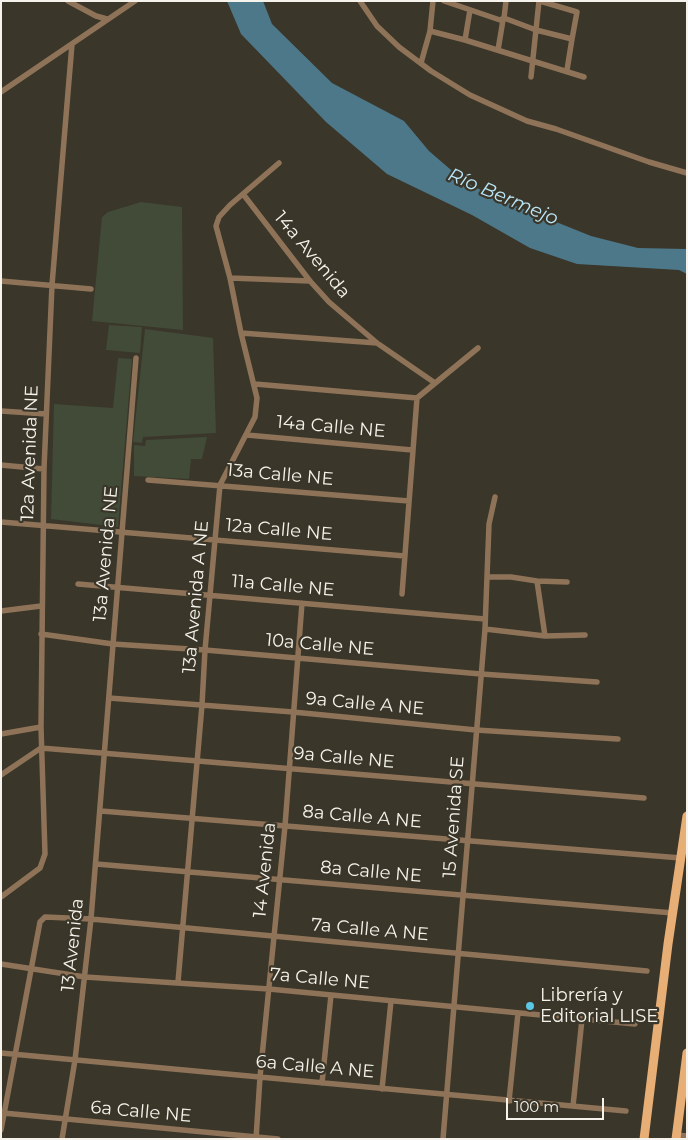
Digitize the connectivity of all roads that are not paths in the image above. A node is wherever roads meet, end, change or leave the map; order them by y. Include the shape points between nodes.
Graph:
1 (68, 1) edge
2 (135, 1) edge
3 (360, 1) edge
4 (433, 1) edge
5 (444, 1) edge
6 (506, 1) edge
7 (540, 1) edge
8 (470, 10) junction
9 (107, 19) junction
10 (503, 19) junction
11 (536, 30) junction
12 (430, 31) junction
13 (572, 39) junction
14 (465, 40) junction
15 (72, 44) junction
16 (498, 50) junction
17 (533, 62) junction
18 (421, 63) junction
19 (566, 70) junction
20 (584, 77) dead end
21 (532, 78) dead end
22 (1, 92) edge
23 (279, 163) dead end
24 (687, 173) edge
25 (244, 194) junction
26 (230, 278) junction
27 (1, 281) edge
28 (310, 281) junction
29 (52, 285) junction
30 (91, 289) dead end
31 (241, 333) junction
32 (377, 343) junction
33 (478, 348) dead end
34 (136, 358) dead end
35 (435, 383) junction
36 (255, 384) junction
37 (417, 398) junction
38 (1, 411) edge
39 (46, 414) junction
40 (247, 435) junction
41 (412, 450) junction
42 (1, 465) edge
43 (44, 468) junction
44 (148, 480) dead end
45 (220, 485) junction
46 (495, 497) dead end
47 (408, 501) junction
48 (1, 522) edge
49 (42, 524) junction
50 (123, 532) junction
51 (216, 540) junction
52 (405, 556) junction
53 (487, 577) junction
54 (537, 582) junction
55 (567, 582) dead end
56 (78, 584) dead end
57 (118, 587) junction
58 (402, 594) dead end
59 (211, 595) junction
60 (302, 603) junction
61 (41, 606) junction
62 (1, 611) edge
63 (485, 619) junction
64 (485, 629) junction
65 (41, 634) junction
66 (585, 635) dead end
67 (545, 636) junction
68 (113, 644) junction
69 (205, 650) junction
70 (298, 658) junction
71 (481, 674) junction
72 (597, 682) dead end
73 (109, 698) junction
74 (202, 705) junction
75 (293, 712) junction
76 (41, 727) junction
77 (476, 730) junction
78 (1, 734) edge
79 (618, 738) dead end
80 (42, 748) junction
81 (105, 753) junction
82 (197, 761) junction
83 (289, 768) junction
84 (1, 775) edge
85 (472, 784) junction
86 (644, 798) dead end
87 (101, 811) junction
88 (687, 816) edge
89 (192, 818) junction
90 (285, 826) junction
91 (468, 840) junction
92 (681, 858) junction
93 (96, 864) junction
94 (188, 872) junction
95 (279, 880) junction
96 (463, 895) junction
97 (1, 896) edge
98 (672, 913) junction
99 (91, 919) junction
100 (184, 928) junction
101 (274, 936) junction
102 (460, 954) junction
103 (1, 964) edge
104 (32, 970) junction
105 (647, 971) dead end
106 (85, 977) junction
107 (178, 982) junction
108 (269, 989) junction
109 (330, 995) junction
110 (391, 1000) junction
111 (455, 1007) junction
112 (518, 1013) junction
113 (582, 1019) junction
114 (635, 1024) dead end
115 (1, 1053) edge
116 (687, 1054) edge
117 (15, 1055) junction
118 (75, 1060) junction
119 (260, 1077) junction
120 (322, 1083) junction
121 (382, 1089) junction
122 (447, 1095) junction
123 (509, 1100) junction
124 (684, 1102) edge
125 (573, 1106) junction
126 (626, 1111) dead end
127 (3, 1113) edge
128 (65, 1120) junction
129 (1, 1130) edge
130 (687, 1136) edge
131 (676, 1137) edge
132 (256, 1138) edge
133 (62, 1139) edge
134 (278, 1139) edge
135 (443, 1139) edge
136 (644, 1139) edge

1 - 9 street
2 - 9 street
3 - 18 street via 377,26
4 - 12 street
5 - 8 street
6 - 10 street
7 - 11 street
7 - 13 street via 577,12
8 - 10 street
8 - 14 street
9 - 15 street
10 - 11 street
10 - 16 street
11 - 13 street
11 - 17 street
12 - 14 street
12 - 18 street
13 - 19 street
14 - 16 street
15 - 22 street
15 - 29 street, 12a Avenida NE
16 - 17 street
17 - 19 street
17 - 21 street
18 - 24 street via 470,95 527,121
19 - 20 street
23 - 25 street
25 - 26 street, 13a Avenida A NE via 219,217 216,226
25 - 28 street, 14a Avenida
26 - 28 street
26 - 31 street, 13a Avenida A NE
27 - 29 street
28 - 32 street, 14a Avenida via 328,302
29 - 30 street
29 - 39 street, 12a Avenida NE
31 - 32 street
31 - 36 street, 13a Avenida A NE
32 - 35 street, 14a Avenida
33 - 35 street
34 - 50 street, 13a Avenida NE
35 - 37 street
36 - 37 street
36 - 40 street, 13a Avenida A NE via 255,417
37 - 41 street
38 - 39 street
39 - 43 street, 12a Avenida NE
40 - 41 street, 14a Calle NE
40 - 45 street, 13a Avenida A NE
41 - 47 street
42 - 43 street
43 - 49 street, 12a Avenida NE
44 - 45 street, 13a Calle NE
45 - 47 street, 13a Calle NE
45 - 51 street, 13a Avenida A NE
46 - 53 street, 15 Avenida SE via 489,524
47 - 52 street
48 - 49 street, 12a Calle NE
49 - 50 street, 12a Calle NE
49 - 61 street, 12a Avenida NE
50 - 51 street, 12a Calle NE
50 - 57 street, 13a Avenida NE
51 - 52 street, 12a Calle NE
51 - 59 street, 13a Avenida A NE
52 - 58 street
53 - 54 street
53 - 63 street, 15 Avenida SE
54 - 55 street
54 - 67 street
56 - 57 street, 11a Calle NE
57 - 59 street, 11a Calle NE
57 - 68 street, 13a Avenida NE
59 - 60 street, 11a Calle NE
59 - 69 street, 13a Avenida A NE
60 - 63 street, 11a Calle NE
60 - 70 street, 14 Avenida
61 - 62 street
61 - 65 street, 12a Avenida NE
63 - 64 street, 15 Avenida SE
64 - 67 street
64 - 71 street, 15 Avenida SE
65 - 68 street, 10a Calle NE
65 - 76 street, 12a Avenida NE
66 - 67 street
68 - 69 street, 10a Calle NE
68 - 73 street, 13a Avenida NE
69 - 70 street, 10a Calle NE
69 - 74 street, 13a Avenida A NE
70 - 71 street, 10a Calle NE
70 - 75 street, 14 Avenida
71 - 72 street, 10a Calle NE
71 - 77 street, 15 Avenida SE
73 - 74 street, 9a Calle A NE
73 - 81 street, 13a Avenida NE
74 - 75 street, 9a Calle A NE
74 - 82 street, 13a Avenida A NE
75 - 77 street, 9a Calle A NE
75 - 83 street, 14 Avenida
76 - 78 street
76 - 80 street, 12a Avenida NE
77 - 79 street, 9a Calle A NE
77 - 85 street, 15 Avenida SE
80 - 81 street, 9a Calle NE
80 - 84 street
80 - 97 street, 12a Avenida NE via 45,846 42,864
81 - 82 street, 9a Calle NE
81 - 87 street, 13 Avenida
82 - 83 street, 9a Calle NE
82 - 89 street, 13a Avenida A NE
83 - 85 street, 9a Calle NE
83 - 90 street, 14 Avenida
85 - 86 street, 9a Calle NE
85 - 91 street, 15 Avenida SE
87 - 89 street, 8a Calle A NE
87 - 93 street, 13 Avenida
88 - 92 main road
89 - 90 street, 8a Calle A NE
89 - 94 street, 13a Avenida A NE
90 - 91 street, 8a Calle A NE
90 - 95 street, 14 Avenida
91 - 92 street, 8a Calle A NE
91 - 96 street, 15 Avenida SE
92 - 98 main road
93 - 94 street, 8a Calle NE
93 - 99 street, 13 Avenida
94 - 95 street, 8a Calle NE
94 - 100 street, 13a Avenida A NE
95 - 96 street, 8a Calle NE
95 - 101 street, 14 Avenida
96 - 98 street, 8a Calle NE
96 - 102 street, 15 Avenida SE
98 - 136 main road
99 - 100 street, 7a Calle A NE
99 - 104 street, 7a Calle A NE via 43,918
99 - 106 street, 13 Avenida
100 - 101 street, 7a Calle A NE
100 - 107 street, 13a Avenida A NE
101 - 102 street, 7a Calle A NE
101 - 108 street, 14 Avenida
102 - 105 street, 7a Calle A NE
102 - 111 street, 15 Avenida SE
103 - 104 street, 7a Calle NE
104 - 106 street, 7a Calle NE
104 - 117 street
106 - 107 street, 7a Calle NE
106 - 118 street, 13 Avenida
107 - 108 street, 7a Calle NE
108 - 109 street, 7a Calle NE
108 - 119 street, 14 Avenida
109 - 110 street, 7a Calle NE
109 - 120 street
110 - 111 street, 7a Calle NE
110 - 121 street
111 - 112 street, 7a Calle NE
111 - 122 street, 15 Avenida SE
112 - 113 street, 7a Calle NE
112 - 123 street
113 - 114 street, 7a Calle NE
113 - 125 street
115 - 117 street, 6a Calle A NE
116 - 124 main road
117 - 118 street, 6a Calle A NE
117 - 127 street
118 - 119 street, 6a Calle A NE
118 - 128 street, 13 Avenida
119 - 120 street, 6a Calle A NE
119 - 132 street, 14 Avenida
120 - 121 street, 6a Calle A NE
121 - 122 street, 6a Calle A NE
122 - 123 street, 6a Calle A NE
122 - 135 street, 15 Avenida SE
123 - 125 street, 6a Calle A NE
124 - 131 main road
125 - 126 street, 6a Calle A NE
127 - 128 street, 6a Calle NE
127 - 129 street
128 - 132 street, 6a Calle NE
128 - 133 street, 13 Avenida
130 - 131 street
132 - 134 street, 6a Calle NE

